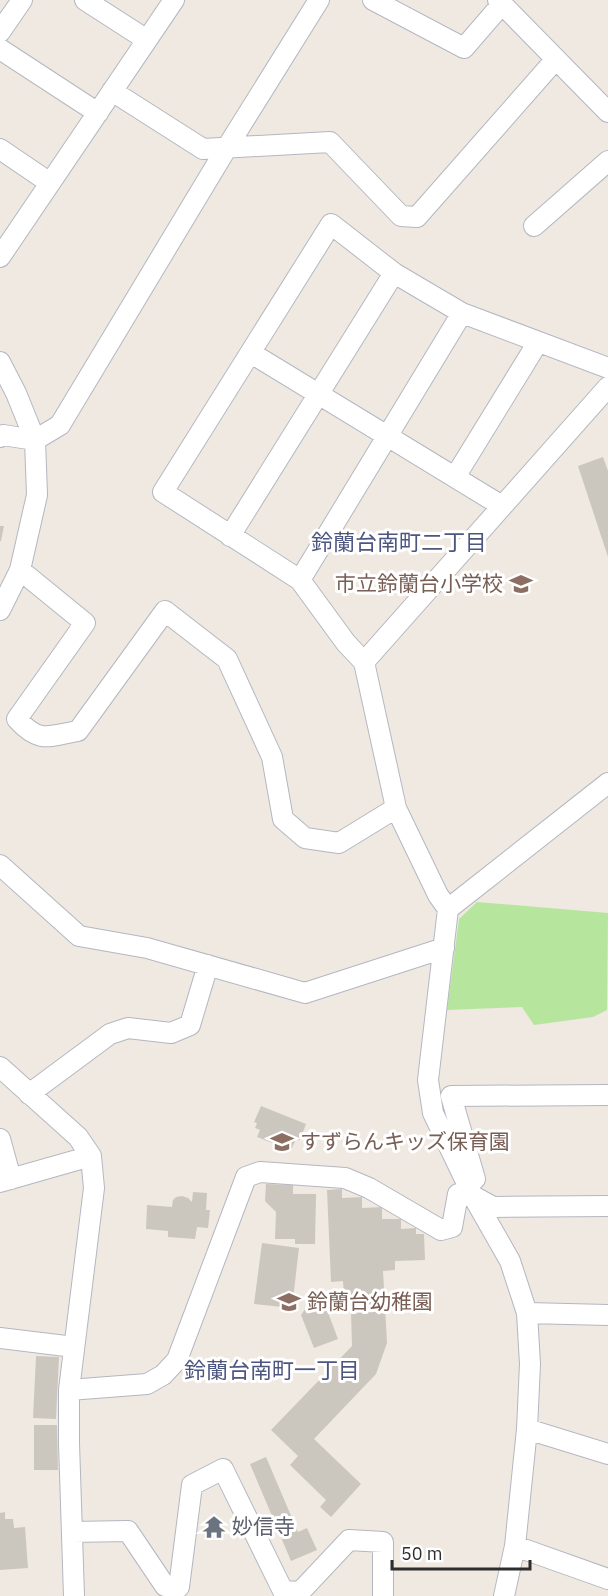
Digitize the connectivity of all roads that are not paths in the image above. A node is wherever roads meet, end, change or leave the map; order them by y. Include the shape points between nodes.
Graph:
1 (22, 0) edge
2 (85, 0) edge
3 (174, 0) edge
4 (319, 0) edge
5 (374, 0) edge
6 (500, 2) edge
7 (0, 32) edge
8 (147, 40) junction
9 (0, 49) edge
10 (556, 58) junction
11 (112, 91) junction
12 (608, 112) edge
13 (98, 113) junction
14 (0, 149) edge
15 (226, 149) junction
16 (608, 161) edge
17 (50, 183) junction
18 (534, 226) dead end
19 (0, 257) edge
20 (394, 273) junction
21 (462, 313) junction
22 (538, 342) junction
23 (251, 353) junction
24 (0, 362) edge
25 (608, 369) edge
26 (608, 387) edge
27 (319, 394) junction
28 (387, 435) junction
29 (0, 437) edge
30 (35, 440) junction
31 (455, 477) junction
32 (502, 506) junction
33 (230, 536) junction
34 (20, 570) junction
35 (300, 580) junction
36 (0, 610) edge
37 (364, 662) junction
38 (608, 783) edge
39 (396, 807) junction
40 (0, 865) edge
41 (448, 909) junction
42 (444, 948) junction
43 (208, 965) junction
44 (0, 1067) edge
45 (29, 1094) junction
46 (608, 1095) edge
47 (0, 1139) edge
48 (91, 1156) junction
49 (6, 1181) edge
50 (473, 1196) junction
51 (608, 1206) edge
52 (527, 1313) junction
53 (608, 1315) edge
54 (0, 1338) edge
55 (74, 1347) junction
56 (69, 1390) junction
57 (527, 1430) junction
58 (608, 1454) edge
59 (72, 1532) junction
60 (515, 1546) junction
61 (608, 1579) edge
62 (74, 1596) edge
63 (383, 1596) edge
64 (504, 1596) edge

1 - 7 street
2 - 8 street
3 - 8 street
4 - 15 street
5 - 6 street via 464,48
6 - 10 street
8 - 11 street
9 - 13 street
10 - 12 street
10 - 15 street via 417,217 401,216 330,142
11 - 13 street
11 - 15 street via 204,149
13 - 17 street
14 - 17 street
15 - 30 street via 60,425
16 - 18 street
17 - 19 street
20 - 21 street
20 - 23 street via 331,224
20 - 27 street
21 - 22 street
21 - 28 street
22 - 25 street
22 - 31 street
23 - 27 street
23 - 33 street via 163,492
24 - 30 street
26 - 32 street
27 - 28 street
27 - 33 street
28 - 31 street
28 - 35 street
29 - 30 street
30 - 34 street via 38,495
31 - 32 street
32 - 37 street
33 - 35 street
34 - 36 street
34 - 39 street via 85,623 17,719 27,730 44,737 78,730 165,611 227,659 272,757 283,819 305,838 339,843
35 - 37 street
37 - 39 street
38 - 41 street
39 - 41 street
40 - 43 street via 80,936 147,948
41 - 42 street
42 - 43 street via 305,993
42 - 50 street via 428,1080 433,1113
43 - 45 street via 190,1025 171,1034 128,1028 110,1034
44 - 45 street
45 - 48 street via 78,1137
46 - 50 street via 451,1096 475,1177
47 - 49 street
48 - 49 street
48 - 55 street via 94,1188
50 - 51 street via 492,1207
50 - 52 street via 510,1261
50 - 56 street via 458,1194 452,1227 441,1230 345,1178 260,1172 246,1178 177,1360 147,1384
52 - 53 street
52 - 57 street
54 - 55 street
55 - 56 street
56 - 59 street
57 - 58 street
57 - 60 street
59 - 62 street
59 - 63 street via 128,1532 165,1586 178,1587 192,1485 223,1470 283,1591 300,1592 349,1540 383,1542
60 - 61 street
60 - 64 street

